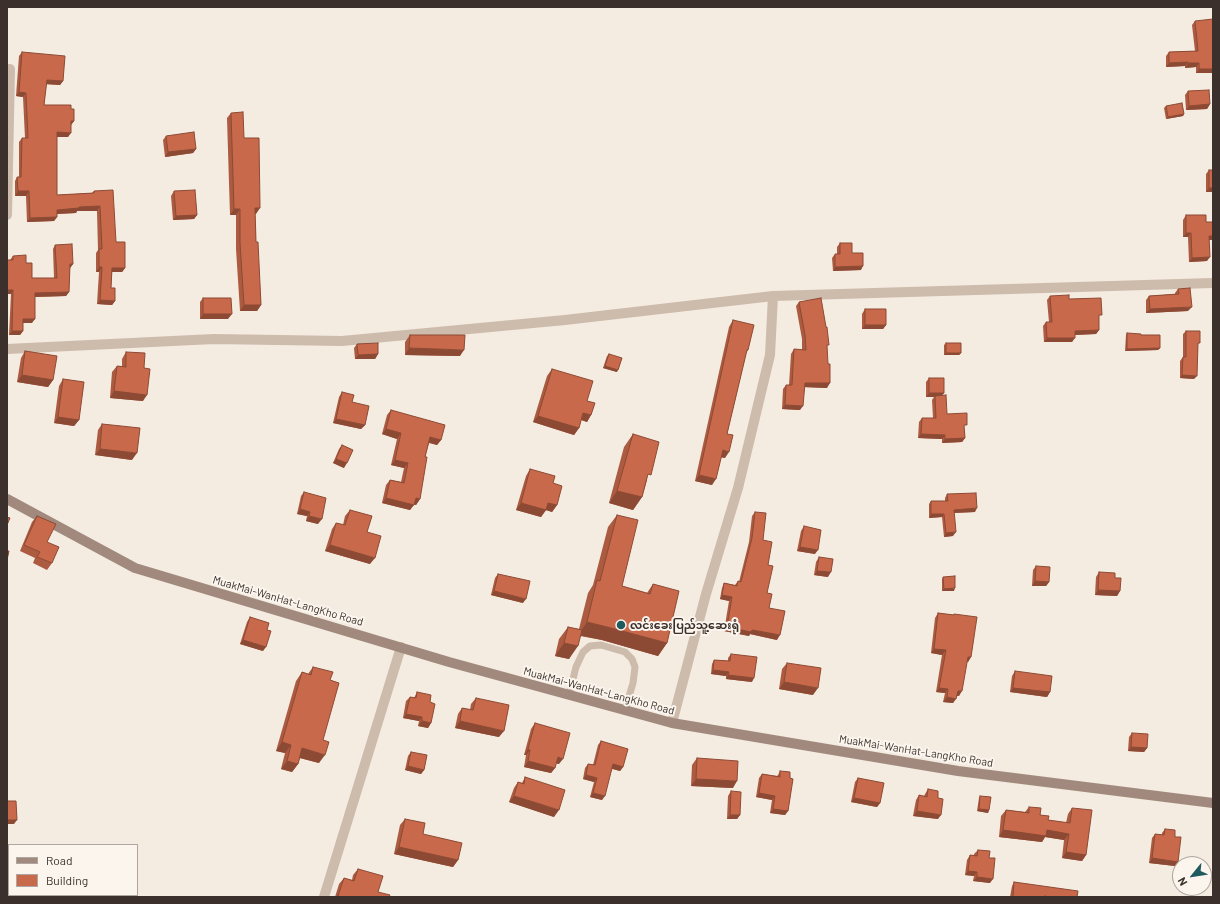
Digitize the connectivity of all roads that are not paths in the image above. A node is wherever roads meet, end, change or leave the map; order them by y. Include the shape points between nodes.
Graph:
1 (10, 69) dead end
2 (7, 215) edge
3 (1213, 283) edge
4 (773, 296) junction
5 (7, 349) edge
6 (7, 499) edge
7 (401, 647) junction
8 (568, 695) junction
9 (625, 710) junction
10 (672, 723) junction
11 (1213, 802) edge
12 (324, 897) edge

1 - 2 street
3 - 4 street
4 - 5 street via 342,342 214,339
4 - 10 street via 770,355 738,488 706,594
6 - 7 main road, MuakMai-WanHat-LangKho Road via 135,568
7 - 8 main road, MuakMai-WanHat-LangKho Road
7 - 12 street
8 - 9 main road, MuakMai-WanHat-LangKho Road
8 - 9 lane via 583,652 590,646 601,645 625,652 635,667
9 - 10 main road, MuakMai-WanHat-LangKho Road
10 - 11 main road, MuakMai-WanHat-LangKho Road via 958,771

